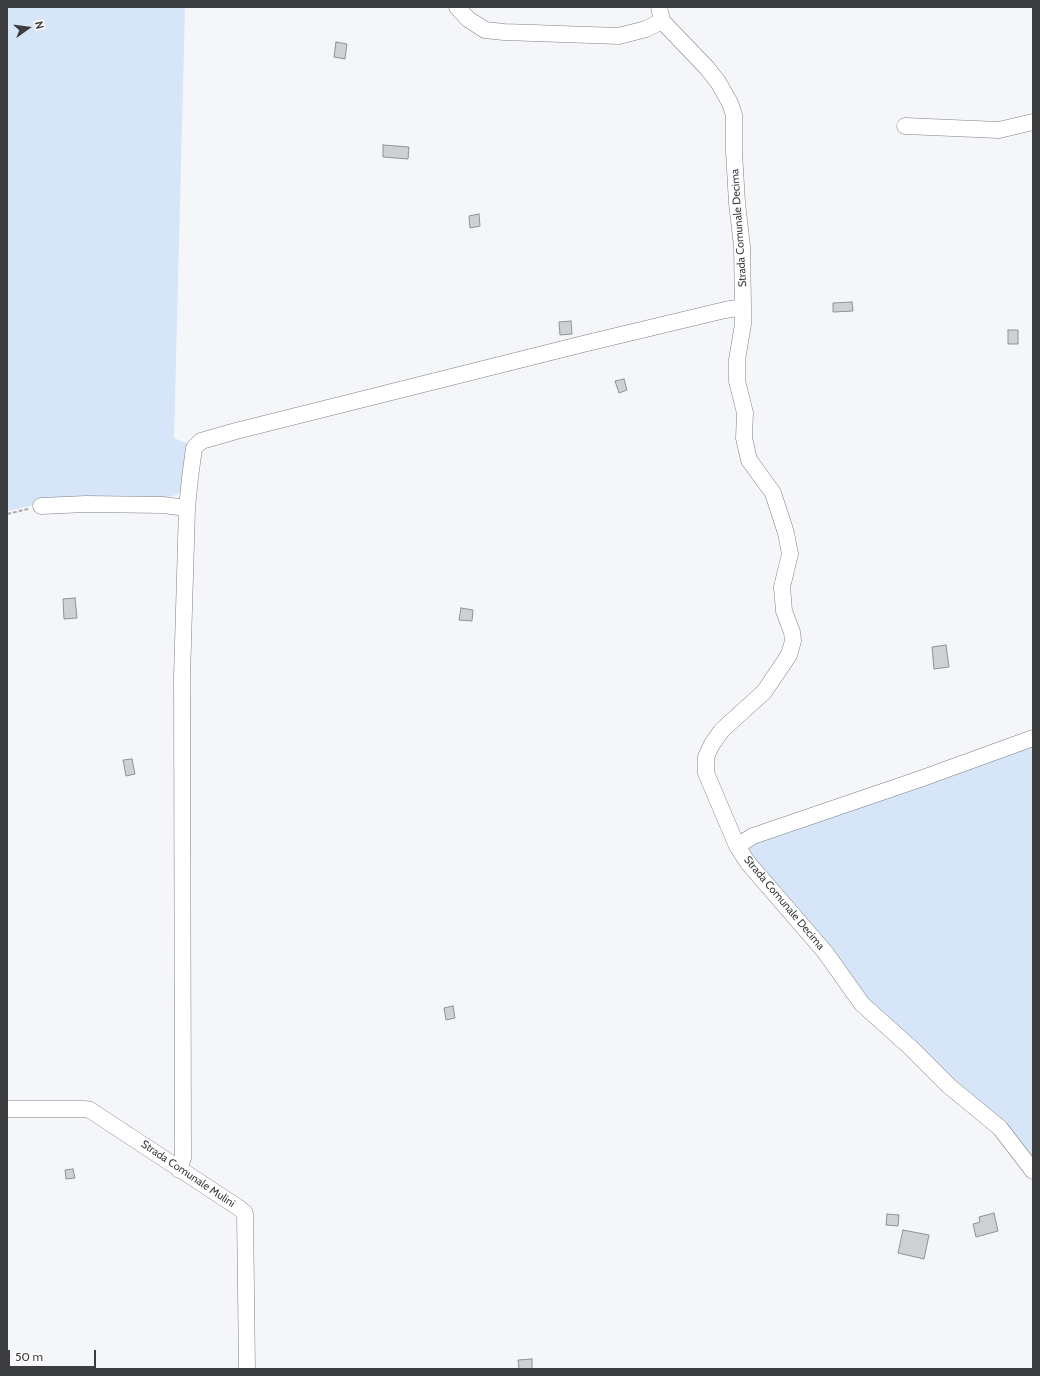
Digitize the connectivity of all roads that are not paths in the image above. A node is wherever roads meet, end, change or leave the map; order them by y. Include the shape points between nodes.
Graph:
1 (456, 7) edge
2 (661, 14) edge
3 (1033, 122) edge
4 (905, 126) dead end
5 (743, 308) junction
6 (41, 506) road end
7 (187, 508) junction
8 (1033, 738) edge
9 (737, 846) junction
10 (7, 1108) edge
11 (179, 1170) junction
12 (1033, 1171) edge
13 (247, 1369) edge

1 - 2 street via 485,30 619,36 646,29
2 - 5 street, Strada Comunale Decima via 708,68 730,103 734,115
3 - 4 street via 1000,130
5 - 7 street via 587,343 201,441 194,448
5 - 9 street, Strada Comunale Decima via 737,380 745,413 744,438 749,460 773,493 786,534 790,554 782,587 784,611 793,641 789,655 764,692 722,730 706,757 706,773
6 - 7 street via 86,504
7 - 11 street via 182,677 182,1158
8 - 9 street via 753,836
9 - 12 street, Strada Comunale Decima via 748,863 825,952 862,1004 949,1086 1000,1128
10 - 11 street, Strada Comunale Mulini via 90,1110
11 - 13 street, Strada Comunale Mulini via 245,1214

